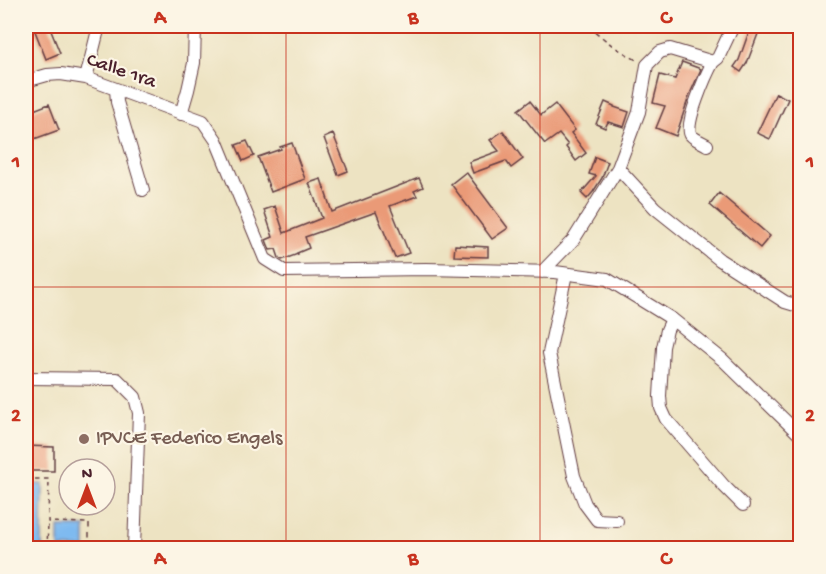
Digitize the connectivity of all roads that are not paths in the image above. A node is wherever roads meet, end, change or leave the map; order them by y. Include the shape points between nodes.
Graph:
1 (99, 26) edge
2 (195, 26) edge
3 (733, 26) edge
4 (713, 62) junction
5 (86, 78) junction
6 (26, 81) edge
7 (116, 89) junction
8 (181, 114) junction
9 (707, 145) dead end
10 (618, 168) junction
11 (143, 190) dead end
12 (542, 272) junction
13 (566, 274) junction
14 (801, 304) edge
15 (672, 319) junction
16 (26, 378) edge
17 (801, 435) edge
18 (743, 505) dead end
19 (617, 521) dead end
20 (134, 549) edge

1 - 5 street
2 - 8 street via 194,63
3 - 4 street
4 - 9 street via 688,129 690,135
4 - 10 street via 670,49 660,52 647,65 639,112
5 - 6 street, Calle 1ra via 61,74
5 - 7 street, Calle 1ra
7 - 8 street, Calle 1ra
7 - 11 street
8 - 12 street, Calle 1ra via 202,122 216,140 265,259 284,272 426,268
10 - 12 street via 574,239
10 - 14 street via 655,208 720,260 785,302
12 - 13 street
13 - 15 street via 607,279
13 - 19 street via 549,353 574,476 585,504 597,520
15 - 17 street via 723,360
15 - 18 street via 663,347 661,408 666,419
16 - 20 street via 117,379 135,397 139,412

